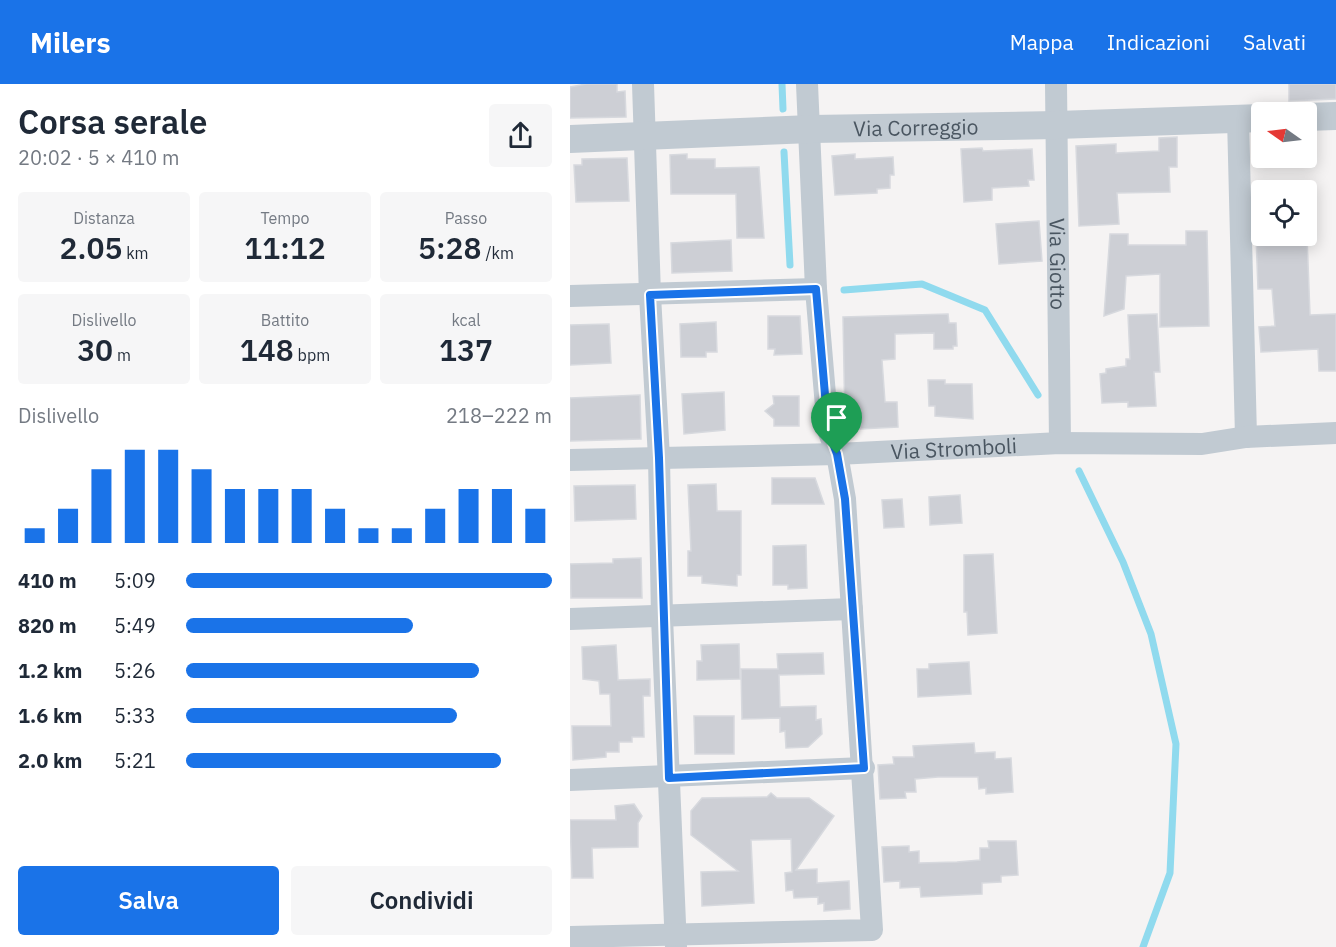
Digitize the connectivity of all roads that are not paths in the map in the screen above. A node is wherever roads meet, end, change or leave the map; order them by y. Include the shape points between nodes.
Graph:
1 (643, 84) edge
2 (807, 84) edge
3 (1056, 84) edge
4 (1336, 116) edge
5 (1317, 117) edge
6 (1250, 118) edge
7 (1057, 125) junction
8 (811, 129) junction
9 (645, 136) junction
10 (570, 139) edge
11 (816, 289) junction
12 (650, 295) junction
13 (570, 296) edge
14 (1336, 433) edge
15 (1246, 437) junction
16 (1060, 443) junction
17 (837, 454) junction
18 (659, 458) junction
19 (570, 460) edge
20 (852, 609) junction
21 (662, 617) junction
22 (570, 619) edge
23 (864, 768) junction
24 (669, 778) junction
25 (570, 780) edge
26 (570, 937) edge
27 (676, 941) edge

1 - 9 street
2 - 8 street
3 - 7 street, Via Giotto
4 - 5 street
6 - 7 street, Via Correggio
6 - 15 street
7 - 8 street, Via Correggio
7 - 16 street, Via Giotto
8 - 9 street, Via Correggio
8 - 11 street
9 - 10 street, Via Correggio
9 - 12 street
11 - 12 street
11 - 17 street via 828,430
12 - 13 street
12 - 18 street
14 - 15 street, Via Stromboli
15 - 16 street, Via Stromboli via 1202,444
16 - 17 street, Via Stromboli
17 - 18 street, Via Stromboli
17 - 20 street via 845,499
18 - 19 street, Via Stromboli
18 - 21 street
20 - 21 street
20 - 23 street
21 - 22 street
21 - 24 street
23 - 24 street
23 - 27 street via 872,930
24 - 25 street
24 - 27 street
26 - 27 street

